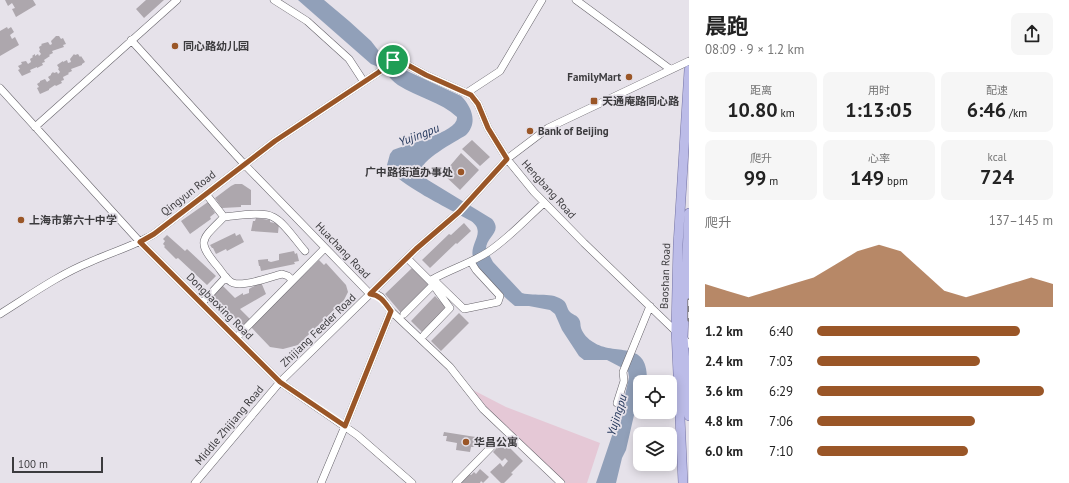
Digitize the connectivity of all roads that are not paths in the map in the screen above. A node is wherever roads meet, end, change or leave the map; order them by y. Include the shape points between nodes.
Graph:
1 (177, 0) edge
2 (274, 0) edge
3 (542, 0) edge
4 (576, 0) edge
5 (131, 40) junction
6 (689, 61) edge
7 (670, 69) junction
8 (689, 70) edge
9 (364, 82) junction
10 (0, 88) edge
11 (468, 92) junction
12 (35, 127) junction
13 (507, 159) junction
14 (244, 164) junction
15 (206, 194) junction
16 (544, 203) junction
17 (689, 213) edge
18 (224, 217) junction
19 (140, 242) junction
20 (325, 248) junction
21 (305, 251) dead end
22 (407, 258) junction
23 (472, 261) junction
24 (226, 276) junction
25 (292, 280) junction
26 (433, 285) junction
27 (370, 294) junction
28 (202, 303) junction
29 (650, 306) junction
30 (391, 311) junction
31 (0, 314) edge
32 (404, 314) dead end
33 (676, 330) junction
34 (424, 335) dead end
35 (236, 338) junction
36 (686, 340) edge
37 (280, 382) junction
38 (617, 403) dead end
39 (689, 416) edge
40 (345, 426) junction
41 (494, 444) dead end
42 (195, 483) edge
43 (321, 483) edge
44 (412, 483) edge
45 (456, 483) edge
46 (561, 483) edge
47 (683, 483) edge

1 - 5 street
2 - 9 street via 307,21 344,54
3 - 11 street via 500,71
4 - 7 street
5 - 12 street
5 - 14 street, Huachang Road
6 - 7 street, Zhijiang Feeder Road
7 - 13 street, Zhijiang Feeder Road via 548,128
8 - 33 main road, Baoshan Road via 678,245
9 - 11 street, Qingyun Road via 394,59
9 - 14 street, Qingyun Road
10 - 12 street, Dongbaoxing Road
11 - 13 street, Hengbang Road via 478,104 488,128
12 - 19 street, Dongbaoxing Road
13 - 16 street, Hengbang Road
13 - 22 street, Zhijiang Feeder Road via 459,212
14 - 15 street, Qingyun Road
14 - 20 street, Huachang Road
15 - 18 street
15 - 19 street, Qingyun Road
16 - 23 street via 489,251
16 - 29 street, Hengbang Road
17 - 36 main road, Baoshan Road
18 - 21 street via 260,214 274,217
18 - 24 street via 208,233 204,245 206,252
19 - 28 street, Dongbaoxing Road
19 - 31 street, Qingyun Road via 89,262
20 - 25 street
20 - 27 street, Huachang Road
22 - 26 street
22 - 27 street, Zhijiang Feeder Road
23 - 23 street via 433,279 464,309 498,302 500,296 476,270
24 - 25 street via 233,283 243,284 282,274
24 - 28 street
25 - 35 street
26 - 32 street
26 - 34 street via 450,308
27 - 30 street, Huachang Road via 381,297
27 - 37 street, Zhijiang Feeder Road
28 - 35 street, Dongbaoxing Road
29 - 33 street, Hengbang Road
29 - 38 street via 622,372 624,381
30 - 40 street
30 - 46 street, Huachang Road via 450,367 483,410
33 - 36 street, Hengbang Road
33 - 47 main road, Baoshan Road
35 - 37 street, Dongbaoxing Road
36 - 39 main road, Baoshan Road
37 - 40 street, Dongbaoxing Road
37 - 42 street, Middle Zhijiang Road
40 - 43 street
40 - 44 street, Dongbaoxing Road
41 - 45 street

